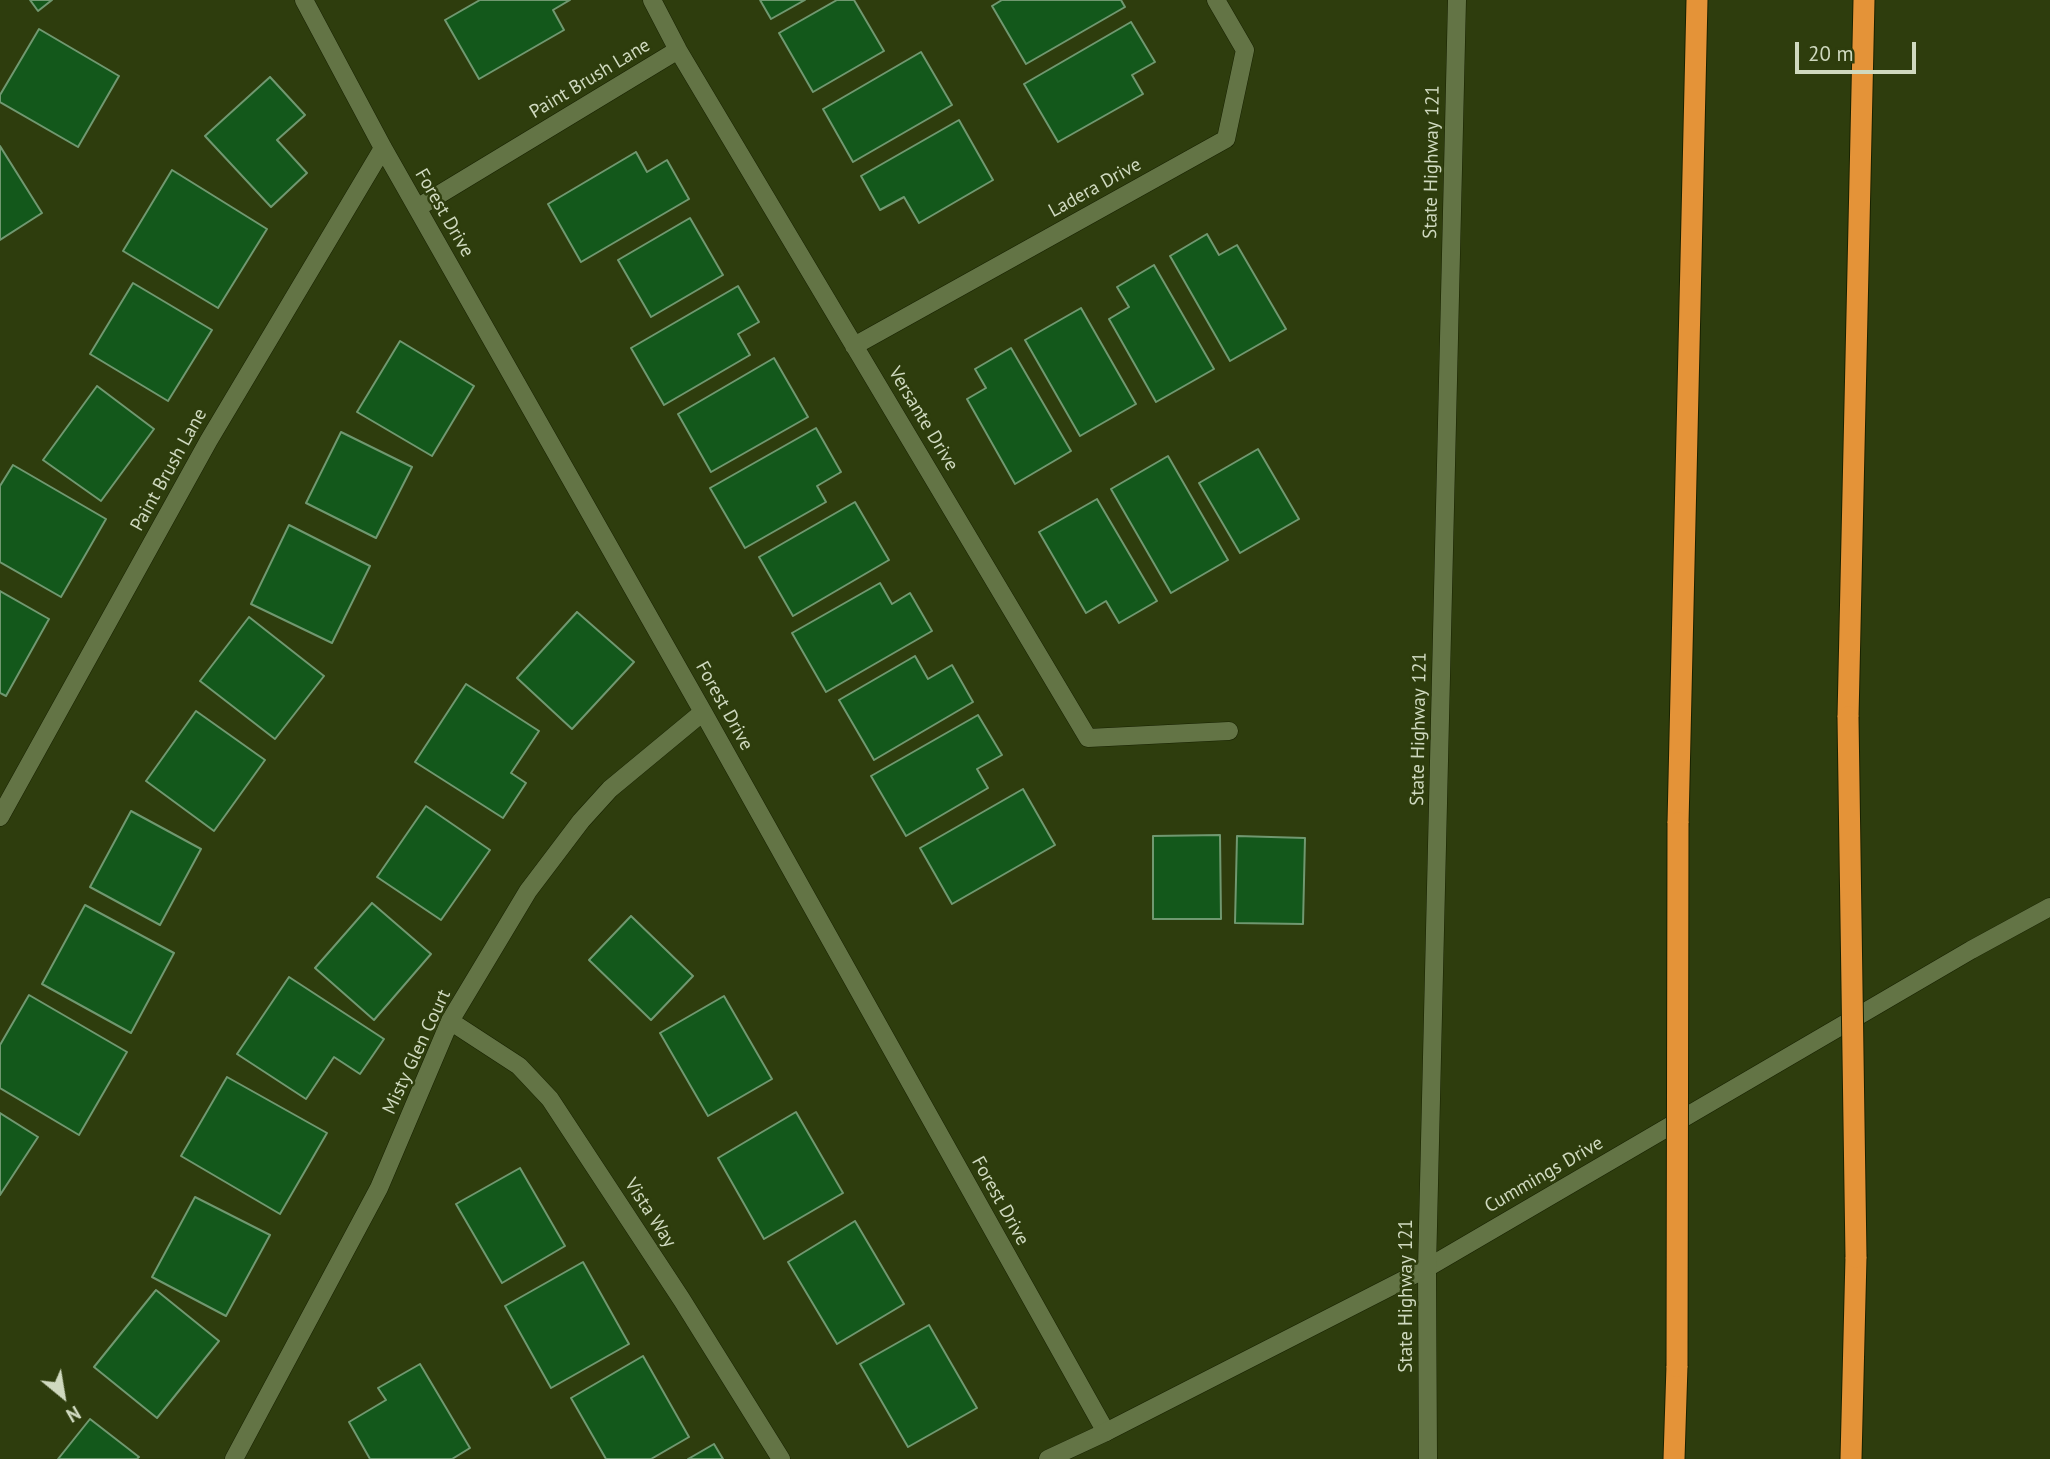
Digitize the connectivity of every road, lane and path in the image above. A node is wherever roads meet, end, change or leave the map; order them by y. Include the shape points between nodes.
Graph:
1 (304, 0) edge
2 (652, 0) edge
3 (1216, 0) edge
4 (1457, 0) edge
5 (1697, 0) edge
6 (1864, 0) edge
7 (678, 50) junction
8 (383, 148) junction
9 (417, 208) junction
10 (854, 346) junction
11 (703, 712) junction
12 (1229, 731) dead end
13 (0, 817) edge
14 (2050, 906) edge
15 (450, 1021) junction
16 (1427, 1268) junction
17 (1106, 1432) junction
18 (234, 1459) edge
19 (781, 1459) edge
20 (1048, 1459) edge
21 (1428, 1459) edge
22 (1674, 1459) edge
23 (1851, 1459) edge

1 - 8 street, Forest Drive
2 - 7 street, Versante Drive
3 - 10 street, Ladera Drive via 1245,50 1226,138
4 - 16 street, State Highway 121
5 - 22 highway, bridge via 1678,823
6 - 23 highway, bridge via 1848,717 1856,1257
7 - 9 street, Paint Brush Lane
7 - 10 street, Versante Drive
8 - 9 street, Forest Drive
8 - 13 street, Paint Brush Lane via 209,440
9 - 11 street, Forest Drive
10 - 12 street, Versante Drive via 1088,738
11 - 15 street, Misty Glen Court via 610,789 581,821 527,891
11 - 17 street, Forest Drive
14 - 16 street, Cummings Drive
15 - 18 street, Misty Glen Court via 379,1188
15 - 19 street, Vista Way via 520,1066 550,1099
16 - 17 street, Cummings Drive
16 - 21 street, State Highway 121
17 - 20 street, Cummings Drive

